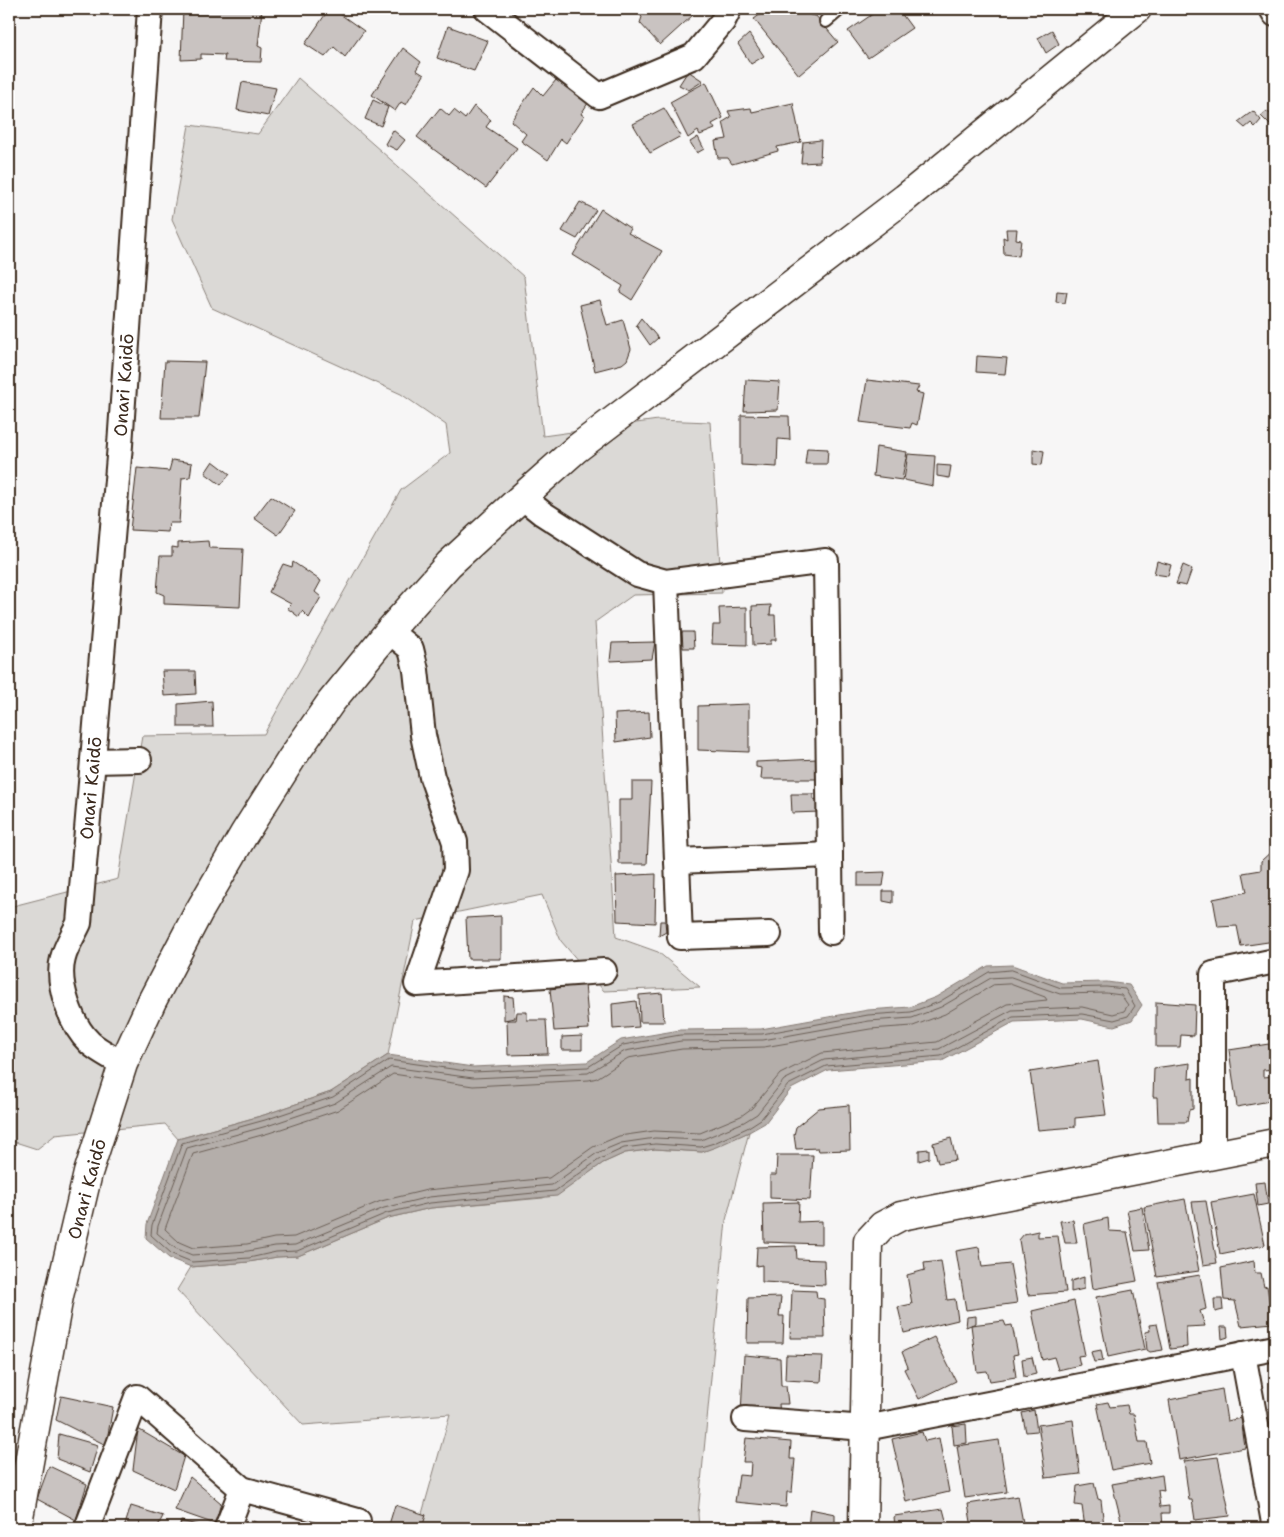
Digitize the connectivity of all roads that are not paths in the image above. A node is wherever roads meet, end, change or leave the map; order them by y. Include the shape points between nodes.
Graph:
1 (150, 9) edge
2 (487, 9) edge
3 (728, 9) edge
4 (840, 9) edge
5 (1137, 9) edge
6 (1272, 9) edge
7 (1275, 14) edge
8 (826, 21) dead end
9 (522, 497) junction
10 (666, 582) junction
11 (389, 631) junction
12 (139, 760) dead end
13 (93, 761) junction
14 (830, 855) junction
15 (677, 861) junction
16 (831, 932) dead end
17 (769, 934) dead end
18 (1275, 961) edge
19 (604, 971) dead end
20 (123, 1064) junction
21 (1275, 1143) edge
22 (1213, 1154) junction
23 (1275, 1348) edge
24 (1243, 1354) junction
25 (745, 1419) dead end
26 (866, 1428) junction
27 (242, 1489) junction
28 (17, 1528) edge
29 (87, 1528) edge
30 (227, 1528) edge
31 (355, 1528) edge
32 (863, 1528) edge
33 (1275, 1528) edge

1 - 13 street, Onari Kaidō via 120,444
2 - 3 street via 599,96 694,56
4 - 8 lane
5 - 9 street via 905,198 576,450
6 - 7 street
9 - 10 street via 637,574
9 - 11 street via 449,564
10 - 14 street via 826,561
10 - 15 street
11 - 19 street via 411,648 432,777 455,842 456,870 417,984
11 - 20 street via 331,702 244,834 198,913
12 - 13 street
13 - 20 street, Onari Kaidō via 79,923 63,958 62,983 66,1004 90,1043
14 - 15 street
14 - 16 street
15 - 17 street via 680,938
18 - 22 street via 1213,974
20 - 28 street, Onari Kaidō via 88,1173 59,1296
21 - 22 street
22 - 26 street via 901,1216 882,1226 868,1241
23 - 24 street
24 - 26 street
24 - 33 street
25 - 26 street
26 - 32 street
27 - 29 street via 136,1397
27 - 30 street
27 - 31 street via 358,1521

